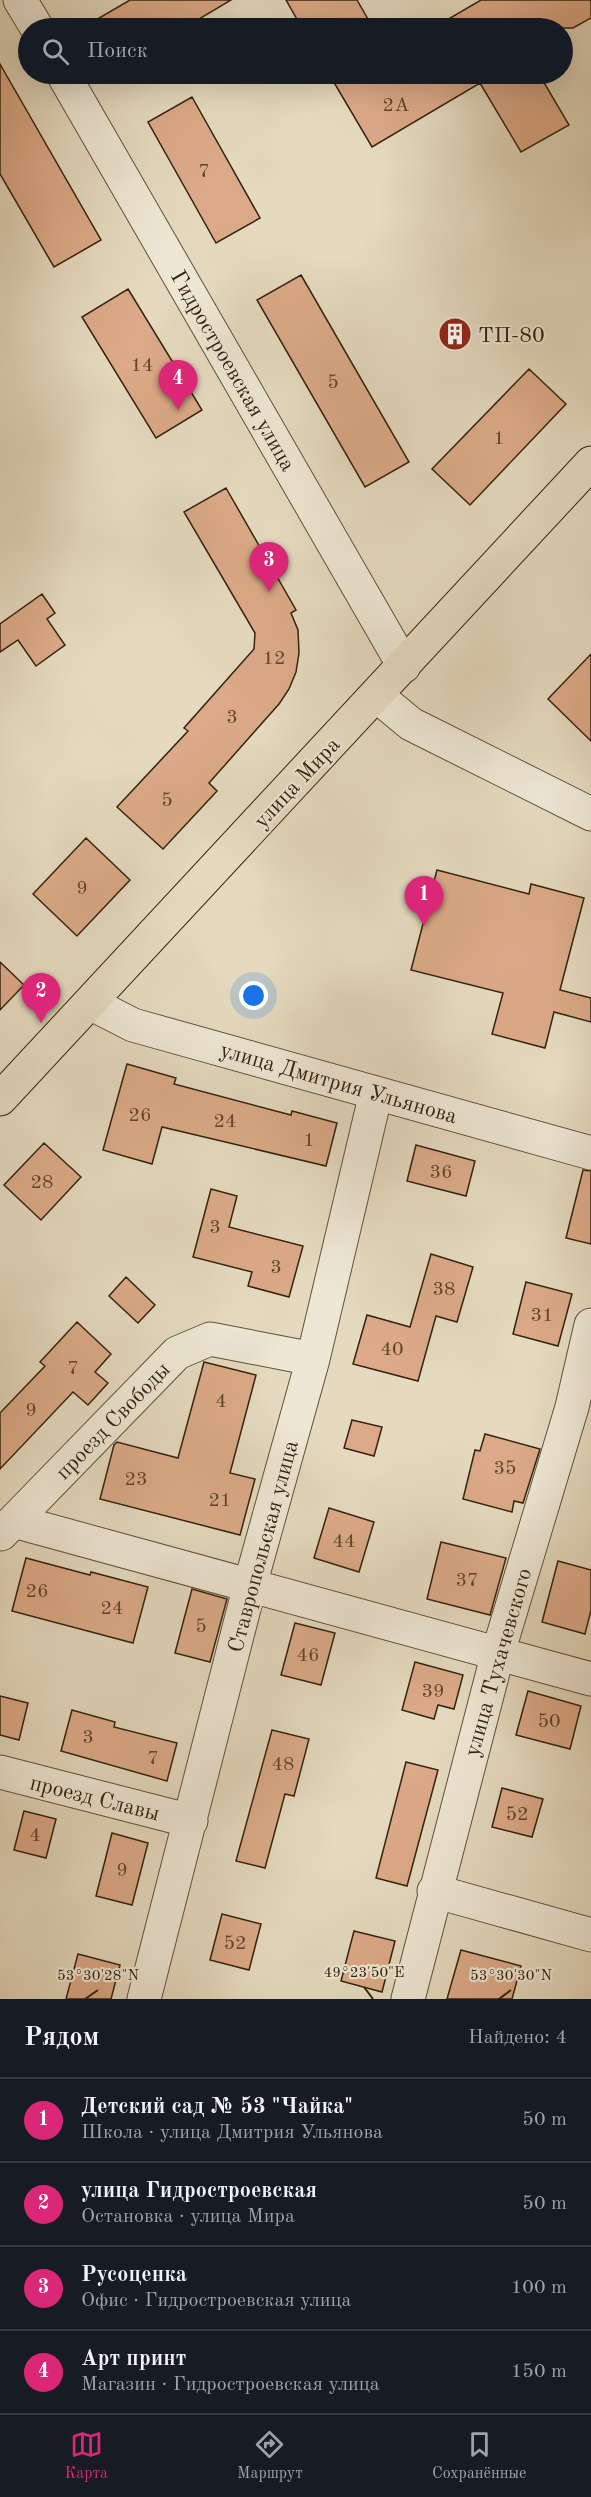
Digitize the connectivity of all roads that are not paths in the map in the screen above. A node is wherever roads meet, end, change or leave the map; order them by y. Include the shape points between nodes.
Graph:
1 (69, 84) edge
2 (591, 463) edge
3 (404, 666) junction
4 (376, 695) junction
5 (591, 814) edge
6 (90, 1003) junction
7 (376, 1093) junction
8 (0, 1099) edge
9 (591, 1153) edge
10 (591, 1325) edge
11 (313, 1359) junction
12 (581, 1410) edge
13 (7, 1528) edge
14 (250, 1586) junction
15 (498, 1653) junction
16 (591, 1678) edge
17 (0, 1772) edge
18 (191, 1821) junction
19 (434, 1891) junction
20 (591, 1935) edge
21 (144, 1999) edge
22 (408, 1999) edge

1 - 3 street, Гидростроевская улица
2 - 3 main road, улица Мира
3 - 4 main road, улица Мира
4 - 5 street via 411,724
4 - 6 main road, улица Мира
6 - 7 street, улица Дмитрия Ульянова via 134,1025
6 - 8 main road, улица Мира
7 - 9 street, улица Дмитрия Ульянова
7 - 11 street, Ставропольская улица
10 - 12 street, улица Тухачевского
11 - 13 street, проезд Свободы via 210,1339 177,1353
11 - 14 street, Ставропольская улица
12 - 15 street, улица Тухачевского
13 - 14 street
14 - 15 street
14 - 18 street, Ставропольская улица
15 - 16 street
15 - 19 street, улица Тухачевского
17 - 18 street, проезд Славы
18 - 21 street, Ставропольская улица
19 - 20 street
19 - 22 street, улица Тухачевского

